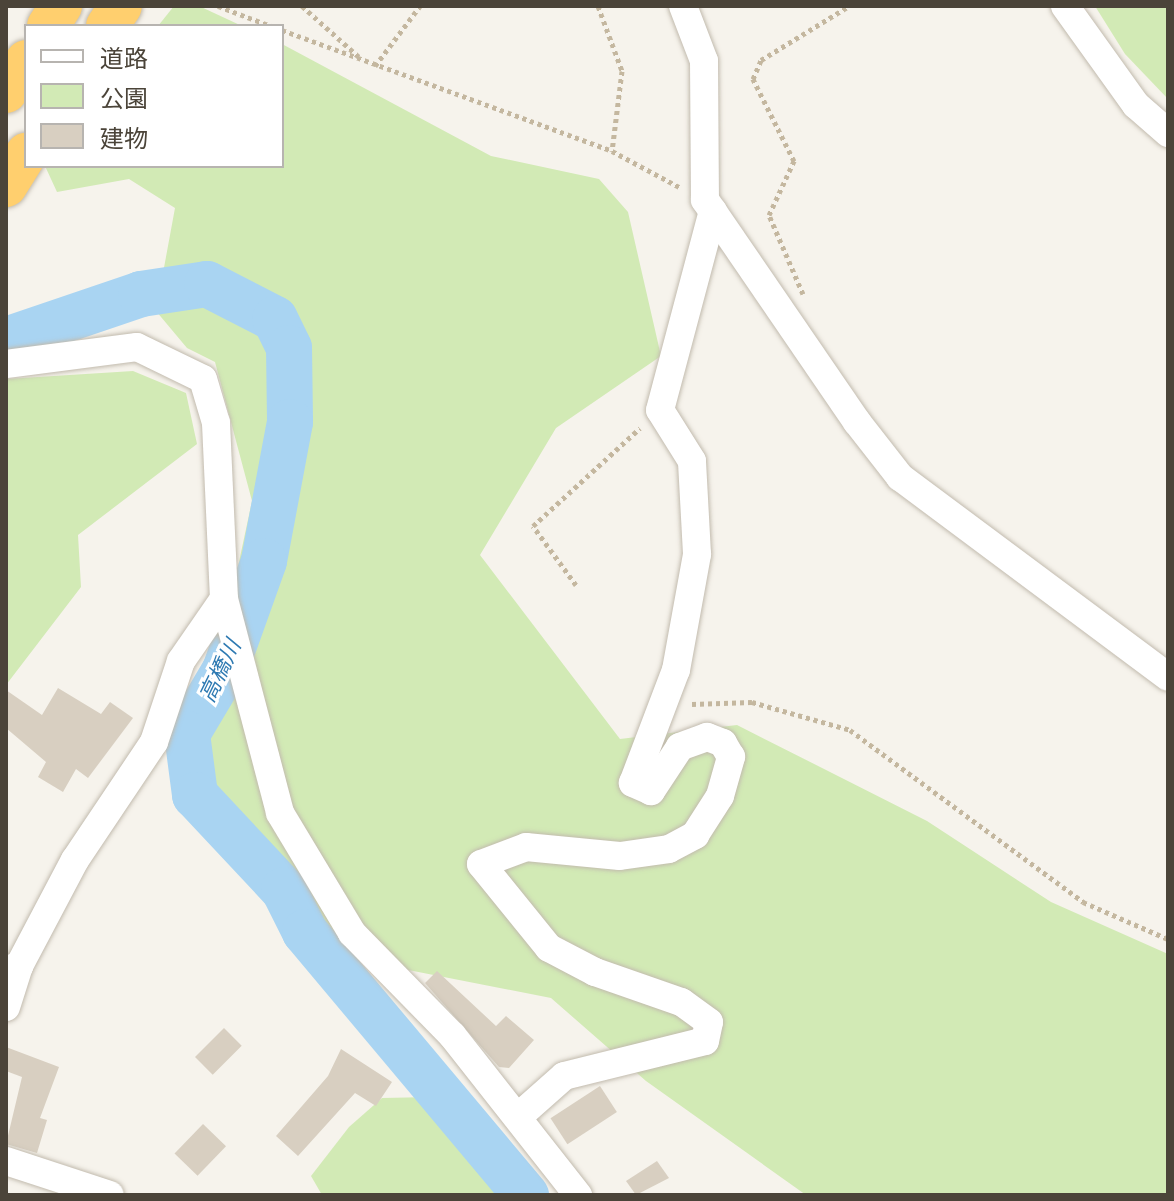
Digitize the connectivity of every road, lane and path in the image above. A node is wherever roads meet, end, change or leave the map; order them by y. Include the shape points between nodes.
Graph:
1 (121, 6) edge
2 (218, 6) edge
3 (302, 6) edge
4 (420, 6) edge
5 (598, 6) edge
6 (683, 6) edge
7 (849, 6) edge
8 (1065, 6) edge
9 (108, 24) edge
10 (266, 24) edge
11 (284, 31) edge
12 (362, 60) junction
13 (24, 64) edge
14 (375, 66) junction
15 (6, 92) edge
16 (1168, 133) edge
17 (612, 151) junction
18 (24, 157) edge
19 (6, 186) edge
20 (709, 206) junction
21 (806, 299) dead end
22 (6, 364) edge
23 (660, 410) junction
24 (576, 585) dead end
25 (224, 599) junction
26 (1168, 677) edge
27 (663, 704) junction
28 (1168, 939) edge
29 (13, 968) edge
30 (6, 1007) edge
31 (519, 1116) junction
32 (6, 1161) edge
33 (42, 1184) edge
34 (110, 1195) edge
35 (578, 1195) edge

1 - 9 highway
2 - 10 path
3 - 12 path
4 - 14 path
5 - 17 path via 622,71
6 - 20 street via 704,61
7 - 21 path via 761,60 753,79 794,161 769,215
8 - 16 street via 1136,105
11 - 12 path
12 - 14 path
13 - 15 highway
14 - 17 path
17 - 20 path
18 - 19 highway
20 - 23 street
20 - 26 street via 900,477
22 - 25 street via 137,347 203,379 216,423
23 - 24 path via 533,526
23 - 27 street via 692,461 697,554 676,670
25 - 29 street via 181,661 154,742 75,860
25 - 31 street via 280,813 352,933
27 - 28 path via 752,702 850,730 1083,902
27 - 31 street via 633,783 636,790 651,791 680,747 707,737 723,743 731,757 720,796 695,835 669,849 620,856 526,847 481,864 549,948 595,972 681,1002 709,1022 705,1041 564,1076
29 - 30 street
31 - 35 street
32 - 33 street
33 - 34 street

